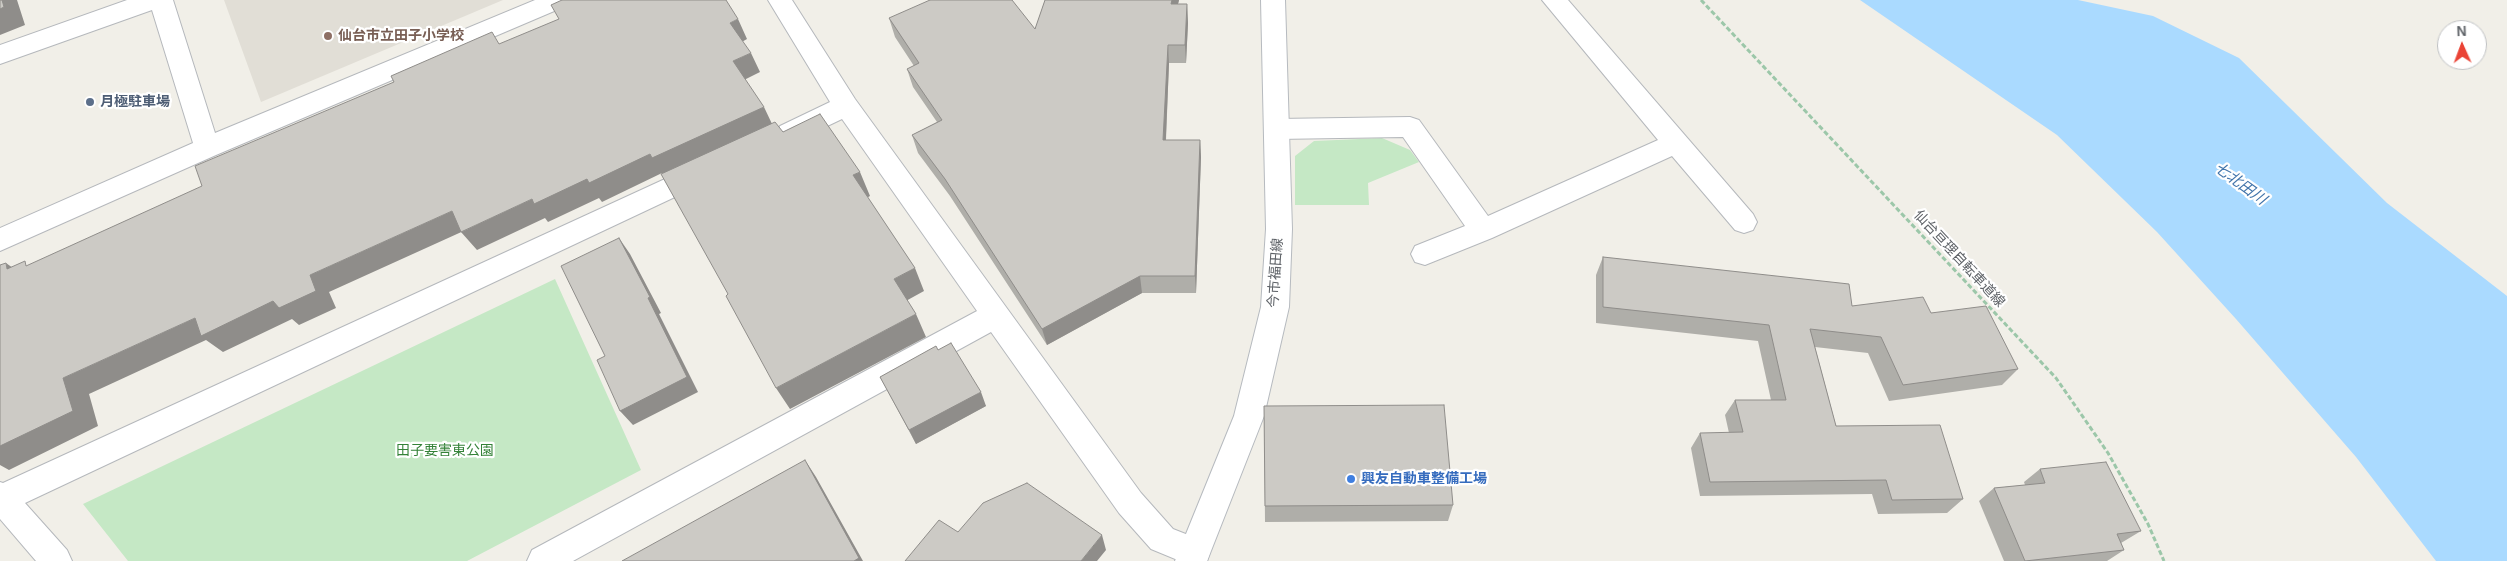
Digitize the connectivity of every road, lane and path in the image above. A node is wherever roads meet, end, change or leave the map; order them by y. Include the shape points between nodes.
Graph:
1 (153, 0) edge
2 (161, 0) edge
3 (558, 0) edge
4 (780, 0) edge
5 (1273, 0) edge
6 (1554, 0) edge
7 (1701, 0) edge
8 (0, 55) edge
9 (846, 106) junction
10 (1277, 129) junction
11 (1676, 143) junction
12 (765, 144) edge
13 (207, 148) junction
14 (729, 161) edge
15 (1744, 222) dead end
16 (1483, 230) junction
17 (0, 240) edge
18 (1426, 254) dead end
19 (996, 315) junction
20 (2, 497) edge
21 (1193, 557) edge
22 (56, 561) edge
23 (543, 561) edge
24 (2164, 561) edge

1 - 8 street
2 - 13 street
3 - 13 street
4 - 9 street
5 - 10 street, 今市福田線
6 - 11 street
7 - 24 path, 仙台亘理自転車道線 via 2056,378 2108,453 2148,524
9 - 12 street
9 - 19 street
10 - 16 street via 1410,127
10 - 21 street, 今市福田線 via 1279,229 1275,307 1249,416
11 - 15 street
11 - 16 street
13 - 17 street
14 - 20 street
16 - 18 street
19 - 21 street via 1130,503 1162,539
19 - 23 street
20 - 22 street

